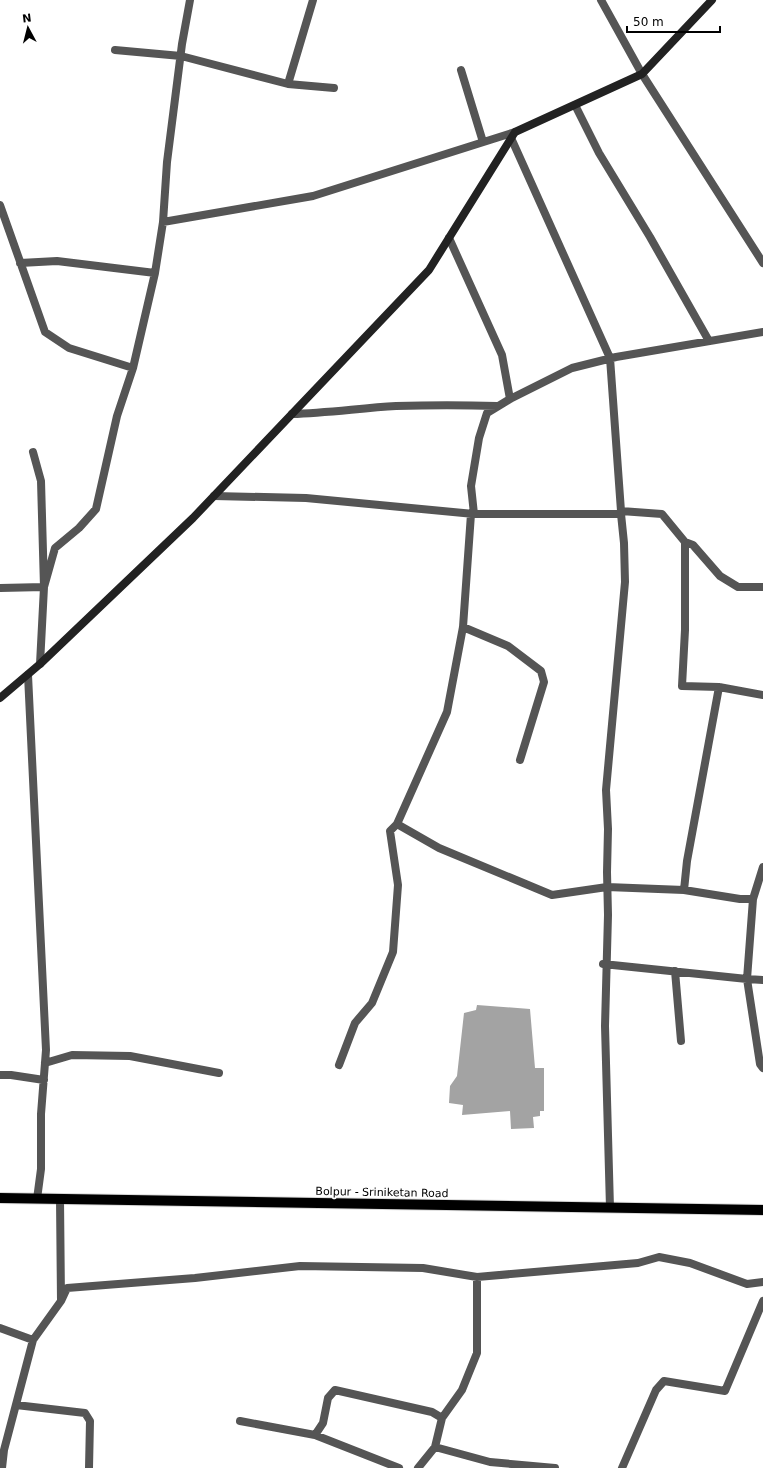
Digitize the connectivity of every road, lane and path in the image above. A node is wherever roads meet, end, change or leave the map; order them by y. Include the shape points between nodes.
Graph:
1 (190, 0) edge
2 (313, 0) edge
3 (601, 0) edge
4 (712, 0) edge
5 (115, 50) dead end
6 (181, 56) junction
7 (461, 70) dead end
8 (642, 74) junction
9 (288, 84) junction
10 (334, 88) dead end
11 (575, 105) junction
12 (513, 135) junction
13 (483, 142) junction
14 (0, 205) edge
15 (163, 222) junction
16 (449, 238) junction
17 (20, 263) junction
18 (763, 264) edge
19 (154, 273) junction
20 (763, 332) edge
21 (709, 341) junction
22 (610, 358) junction
23 (133, 368) junction
24 (510, 399) junction
25 (498, 406) junction
26 (292, 414) junction
27 (33, 452) dead end
28 (214, 496) junction
29 (472, 514) junction
30 (685, 542) junction
31 (44, 587) junction
32 (763, 587) edge
33 (0, 588) edge
34 (463, 627) junction
35 (40, 664) junction
36 (28, 675) junction
37 (719, 687) junction
38 (763, 695) edge
39 (0, 698) edge
40 (520, 760) dead end
41 (397, 824) junction
42 (763, 867) edge
43 (607, 887) junction
44 (684, 890) junction
45 (753, 899) junction
46 (605, 964) junction
47 (675, 972) junction
48 (747, 979) junction
49 (763, 980) edge
50 (682, 1041) dead end
51 (45, 1063) junction
52 (338, 1065) dead end
53 (763, 1068) edge
54 (219, 1073) dead end
55 (0, 1076) edge
56 (44, 1080) junction
57 (0, 1198) edge
58 (37, 1199) junction
59 (60, 1199) junction
60 (610, 1208) junction
61 (763, 1210) edge
62 (477, 1277) junction
63 (763, 1282) edge
64 (61, 1301) junction
65 (763, 1301) edge
66 (0, 1328) edge
67 (33, 1340) junction
68 (16, 1406) junction
69 (442, 1418) junction
70 (240, 1421) dead end
71 (315, 1435) junction
72 (435, 1447) junction
73 (2, 1468) edge
74 (89, 1468) edge
75 (399, 1468) edge
76 (418, 1468) edge
77 (555, 1468) edge
78 (622, 1468) edge

1 - 6 street
2 - 9 street
3 - 8 street
4 - 8 street
5 - 6 street
6 - 9 street
6 - 15 street via 167,162
7 - 13 street
8 - 11 street
8 - 18 street
9 - 10 street
11 - 12 street
11 - 21 street via 599,153
12 - 13 street
12 - 16 street
12 - 22 street
13 - 15 street via 313,196
14 - 17 street
15 - 19 street
16 - 24 street via 502,355
16 - 26 street via 429,270
17 - 19 street via 56,261
17 - 23 street via 45,332 69,348
19 - 23 street
20 - 21 street
21 - 22 street
22 - 24 street via 572,368
22 - 30 street via 621,512 662,514
23 - 31 street via 117,416 96,509 79,528 55,548
24 - 25 street
25 - 26 street via 395,406
25 - 29 street via 487,413 479,438 471,486
26 - 28 street
27 - 31 street via 41,481
28 - 29 street via 306,498
28 - 35 street
29 - 34 street
29 - 43 street via 621,514 625,582 606,790
30 - 32 street via 693,544 720,576 738,587
30 - 37 street via 686,630 682,686
31 - 33 street
31 - 35 street
34 - 40 street via 508,646 541,671 544,682
34 - 41 street via 448,712
35 - 36 street
36 - 39 street
36 - 51 street
37 - 38 street
37 - 44 street
41 - 43 street via 440,848 552,895
41 - 52 street via 390,832 398,885 392,952 372,1003 355,1023
42 - 45 street
43 - 44 street
43 - 46 street
44 - 45 street
45 - 48 street
46 - 47 street
46 - 60 street
47 - 48 street
47 - 50 street
48 - 49 street
48 - 53 street via 760,1064
51 - 54 street via 72,1055 130,1056
51 - 56 street
55 - 56 street
56 - 58 street via 41,1114 42,1169
57 - 58 main road, Bolpur - Sriniketan Road
58 - 59 main road, Bolpur - Sriniketan Road
59 - 60 main road, Bolpur - Sriniketan Road
59 - 64 street
60 - 61 main road, Bolpur - Sriniketan Road
62 - 63 street via 638,1263 658,1257 690,1264 747,1284
62 - 64 street via 423,1268 300,1266 195,1278 67,1288
62 - 69 street via 477,1353 462,1390
64 - 67 street
65 - 78 street via 725,1391 664,1381 656,1390
66 - 67 street
67 - 68 street
68 - 73 street via 4,1450
68 - 74 street via 85,1413 90,1421
69 - 71 street via 432,1412 335,1390 328,1398 323,1423
69 - 72 street
70 - 71 street
71 - 75 street
72 - 76 street
72 - 77 street via 490,1462

